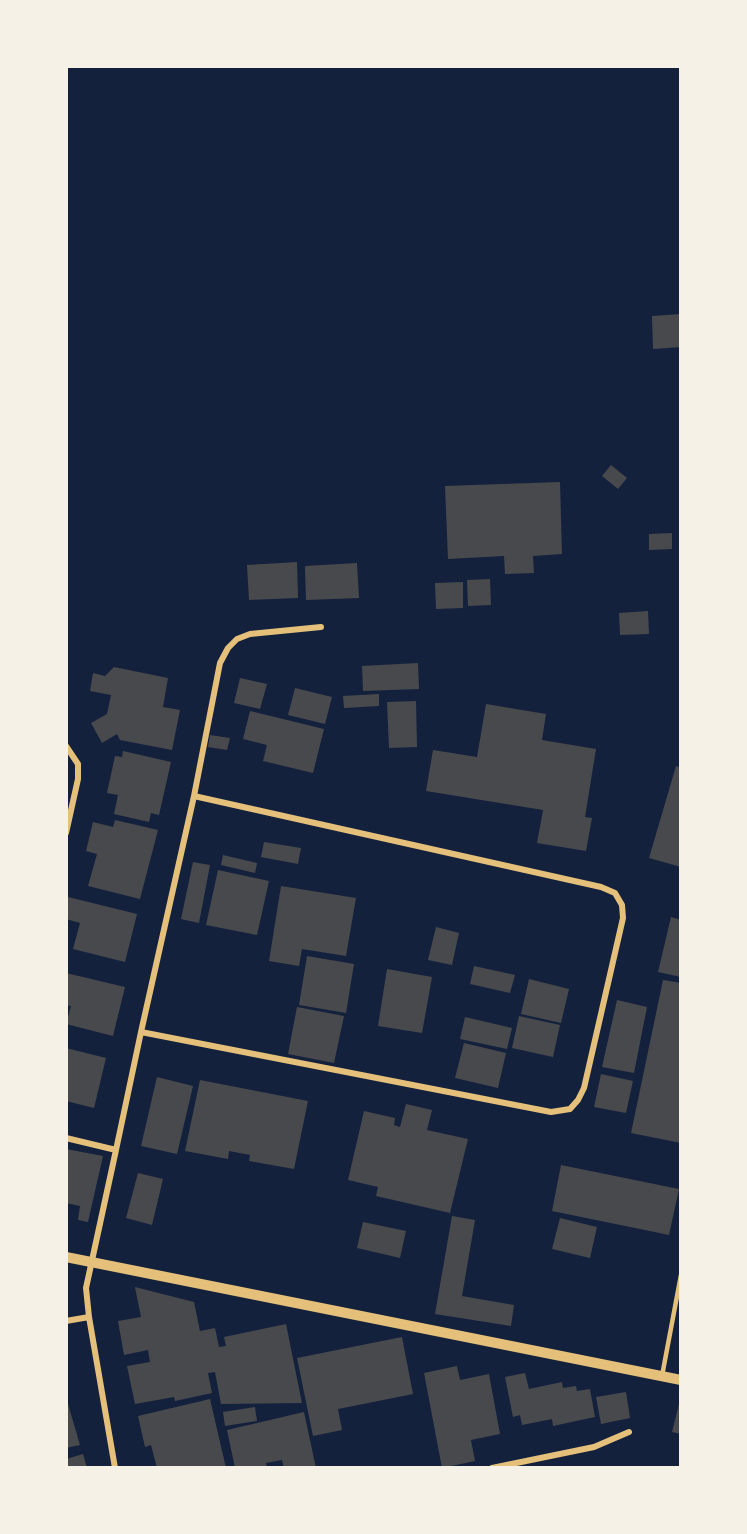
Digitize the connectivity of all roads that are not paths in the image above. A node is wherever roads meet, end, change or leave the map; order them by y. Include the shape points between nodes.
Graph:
1 (321, 627) dead end
2 (66, 746) edge
3 (194, 796) junction
4 (66, 833) edge
5 (141, 1032) junction
6 (66, 1138) edge
7 (116, 1150) junction
8 (66, 1257) edge
9 (90, 1262) junction
10 (681, 1275) edge
11 (88, 1317) junction
12 (66, 1321) edge
13 (661, 1377) junction
14 (681, 1380) edge
15 (629, 1432) dead end
16 (115, 1468) edge
17 (492, 1468) edge

1 - 3 street via 250,634 228,648 220,663
2 - 4 street via 78,764 78,779
3 - 5 street
3 - 5 street via 601,886 615,893 622,905 623,918 584,1088 578,1100 562,1112
5 - 7 street
6 - 7 street
7 - 9 street
8 - 9 street
9 - 11 street via 86,1288
9 - 13 street
10 - 13 lane
11 - 12 street
11 - 16 street
13 - 14 street
15 - 17 street via 594,1447

